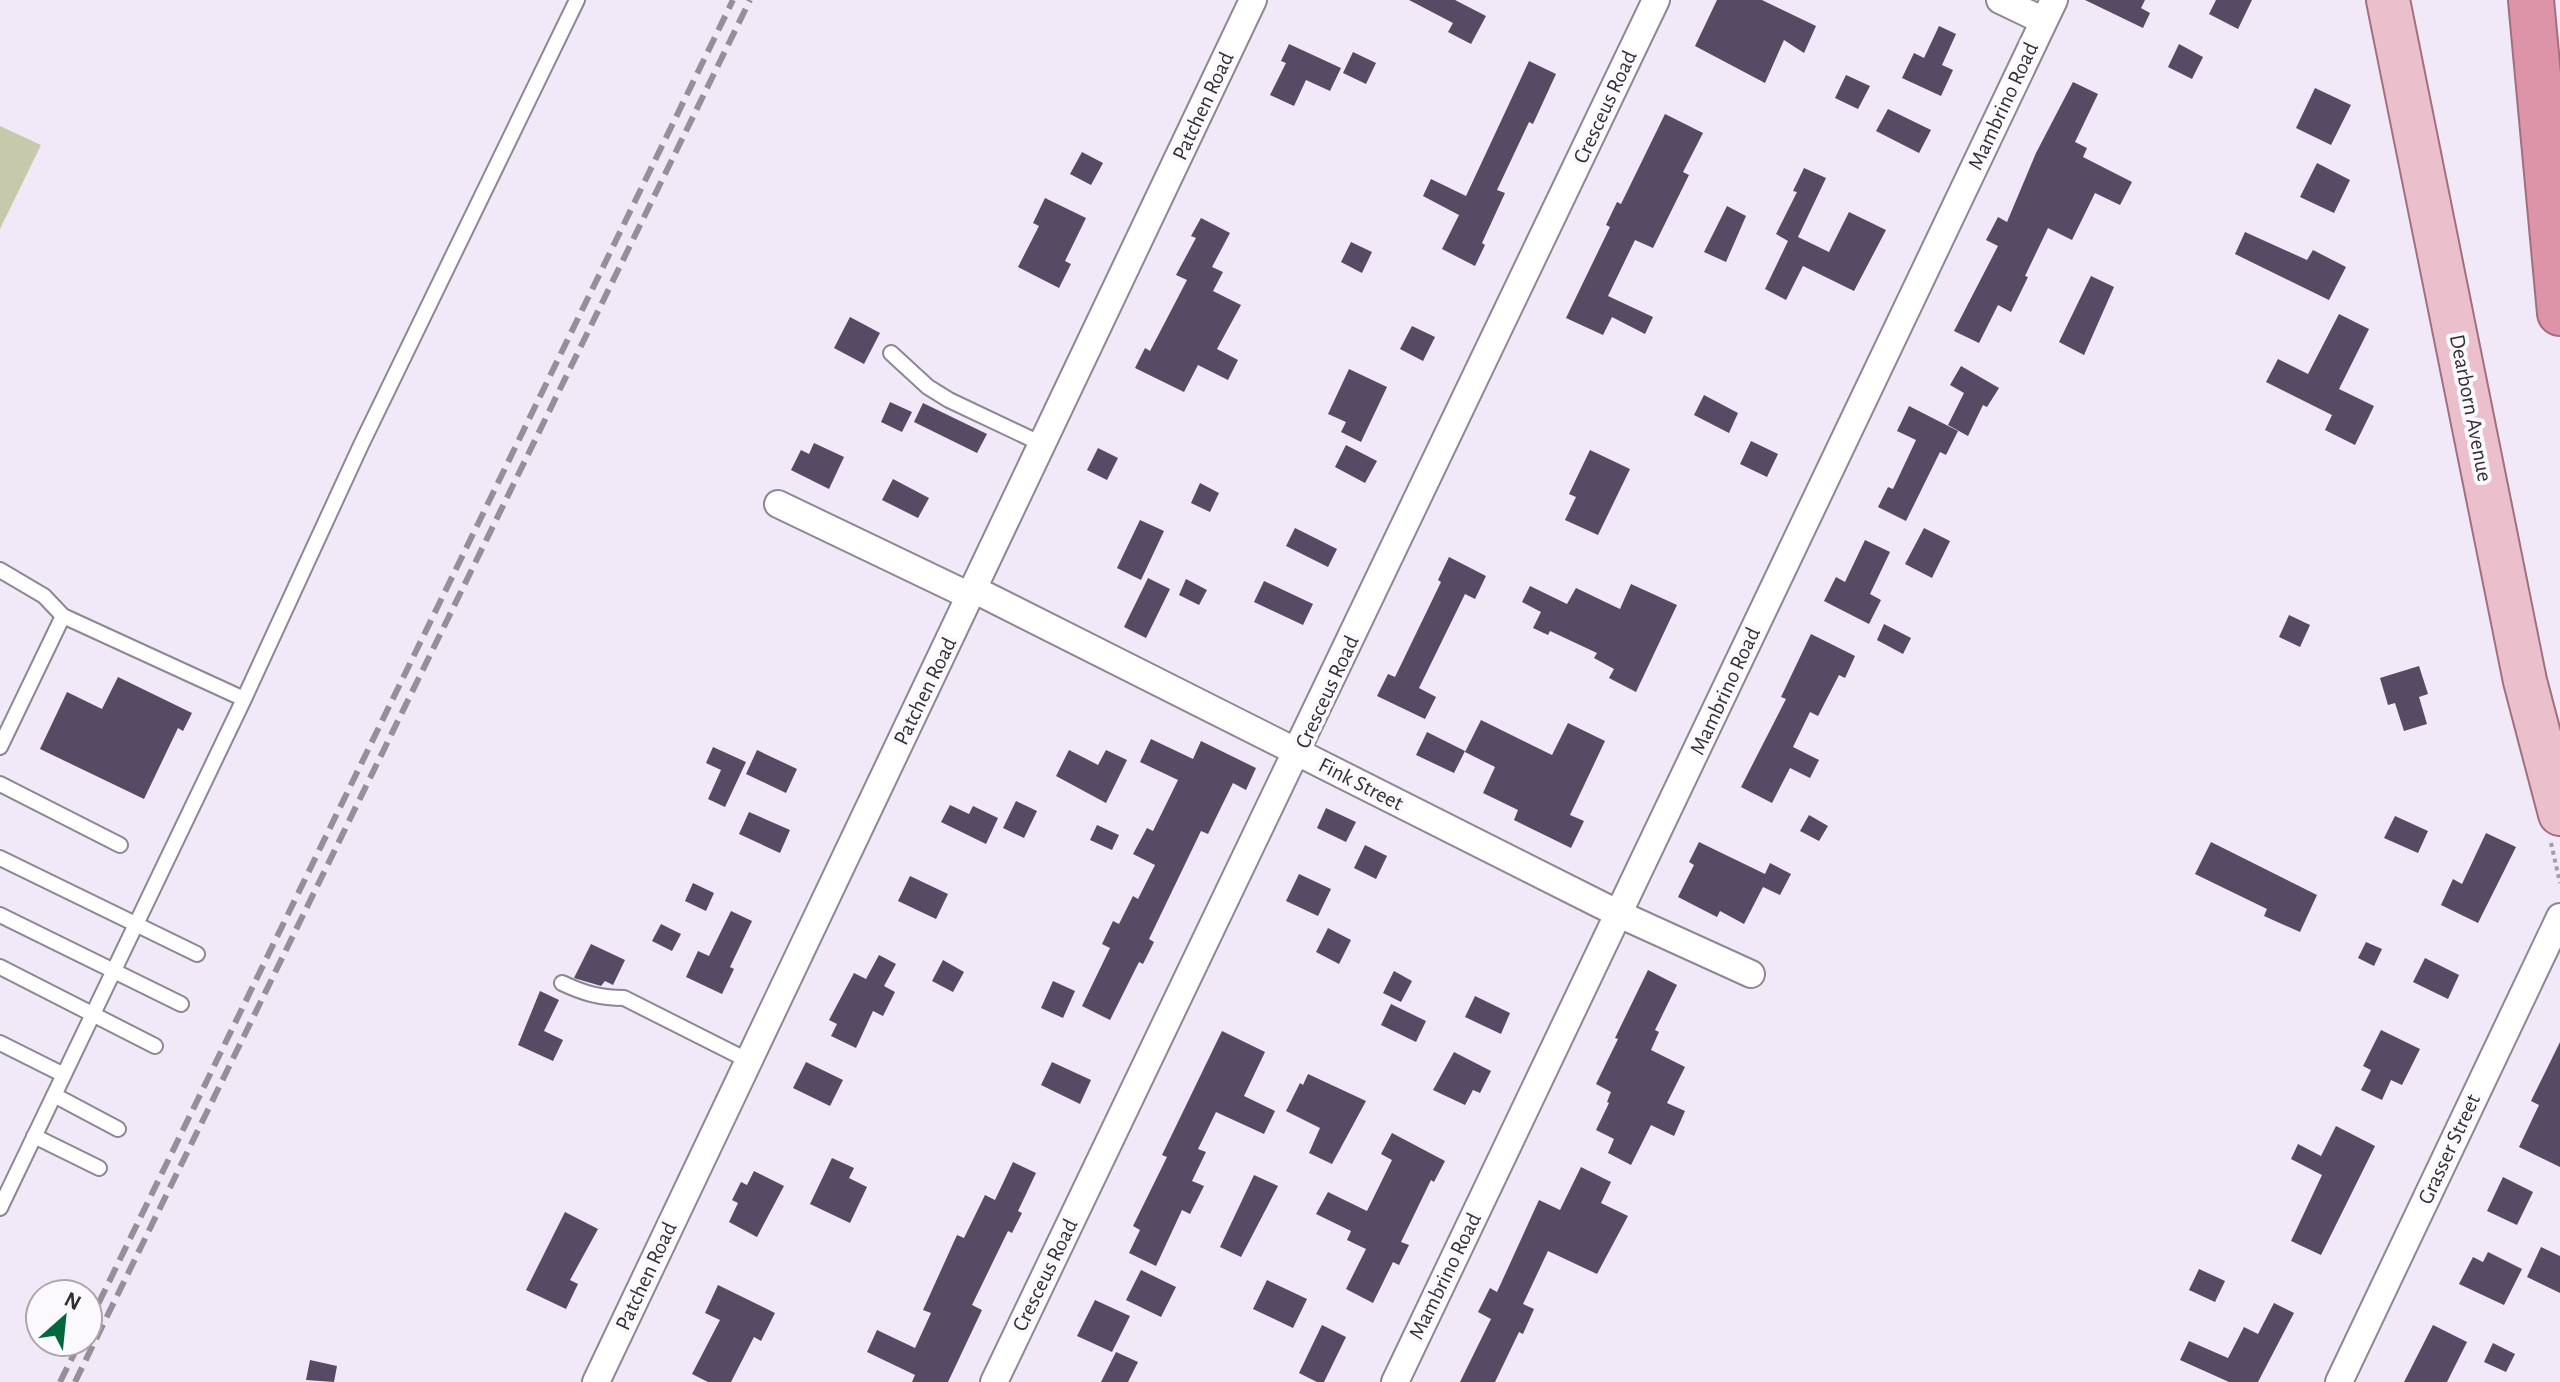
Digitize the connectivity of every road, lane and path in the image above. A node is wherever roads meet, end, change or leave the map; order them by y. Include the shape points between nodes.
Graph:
1 (577, 0) edge
2 (1253, 0) edge
3 (1656, 0) edge
4 (2000, 0) edge
5 (2388, 0) edge
6 (2531, 0) edge
7 (2049, 10) edge
8 (2560, 313) edge
9 (891, 353) dead end
10 (1042, 444) junction
11 (778, 504) dead end
12 (0, 570) edge
13 (972, 592) junction
14 (63, 616) junction
15 (244, 699) junction
16 (0, 747) edge
17 (1298, 753) junction
18 (0, 784) edge
19 (2560, 814) edge
20 (120, 845) dead end
21 (0, 858) edge
22 (1619, 914) junction
23 (0, 915) edge
24 (2560, 917) edge
25 (136, 922) junction
26 (197, 954) dead end
27 (0, 967) edge
28 (112, 971) junction
29 (1751, 974) dead end
30 (562, 983) dead end
31 (181, 1004) dead end
32 (92, 1013) junction
33 (0, 1043) edge
34 (155, 1046) dead end
35 (747, 1060) junction
36 (64, 1075) junction
37 (54, 1095) junction
38 (118, 1129) dead end
39 (34, 1136) junction
40 (99, 1168) dead end
41 (0, 1208) edge
42 (596, 1382) edge
43 (994, 1382) edge
44 (1395, 1382) edge
45 (2339, 1382) edge

1 - 15 lane
2 - 10 street, Patchen Road
3 - 17 street, Cresceus Road
4 - 7 street
5 - 19 main road, Dearborn Avenue via 2525,681
6 - 8 highway
7 - 22 street, Mambrino Road
9 - 10 lane via 928,387
10 - 13 street, Patchen Road
11 - 13 street, Fink Street
12 - 14 lane via 44,596
13 - 17 street, Fink Street
13 - 35 street, Patchen Road
14 - 15 lane
14 - 16 lane
15 - 25 lane
17 - 22 street, Fink Street
17 - 43 street, Cresceus Road
18 - 20 lane
21 - 25 lane
22 - 29 street, Fink Street
22 - 44 street, Mambrino Road
23 - 28 lane
24 - 45 street, Grasser Street
25 - 26 lane
25 - 28 lane
27 - 32 lane
28 - 31 lane
28 - 32 lane
30 - 35 lane via 584,994 624,998
32 - 34 lane
32 - 36 lane
33 - 36 lane
35 - 42 street, Patchen Road
36 - 37 lane
37 - 38 lane
37 - 39 lane
39 - 40 lane
39 - 41 lane

